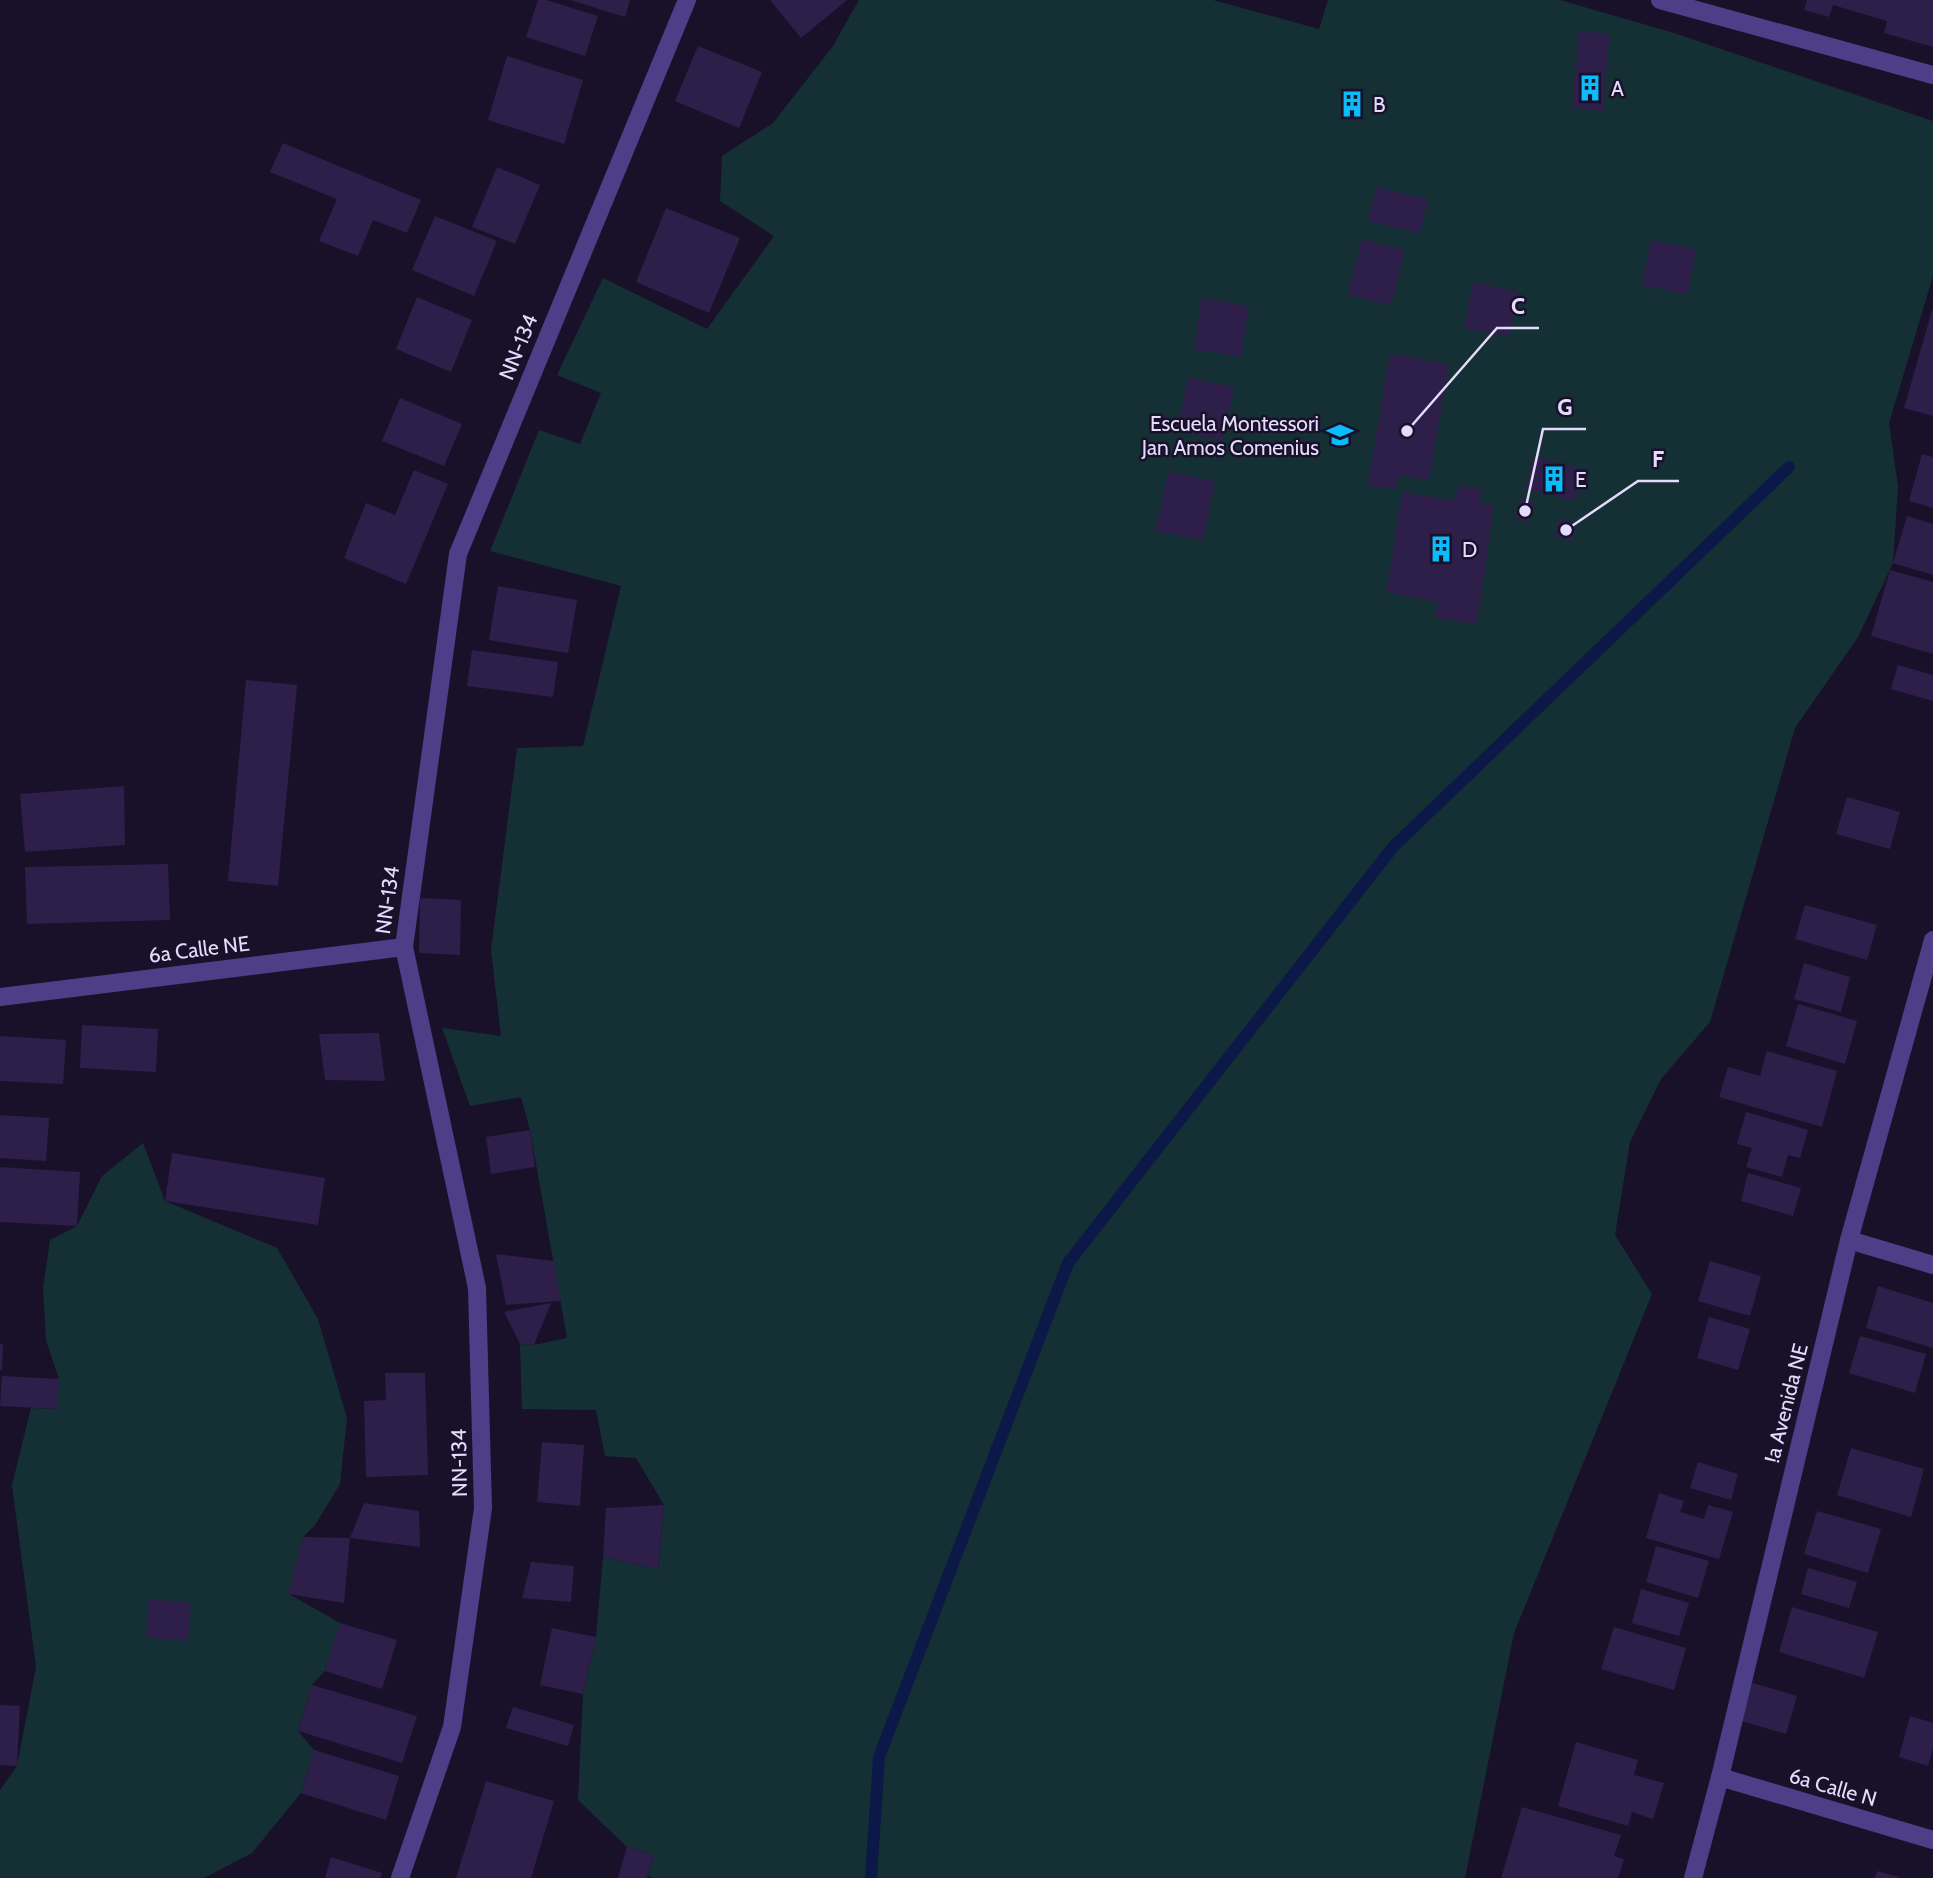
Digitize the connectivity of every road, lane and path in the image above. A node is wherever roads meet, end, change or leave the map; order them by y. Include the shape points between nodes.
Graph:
1 (687, 0) edge
2 (1660, 0) edge
3 (1933, 75) edge
4 (1933, 940) edge
5 (404, 947) junction
6 (0, 996) edge
7 (1849, 1240) junction
8 (1933, 1265) edge
9 (1720, 1777) junction
10 (1933, 1840) edge
11 (400, 1878) edge
12 (1693, 1878) edge

1 - 5 street, NN-134 / NN-134 via 457,554
2 - 3 street
4 - 7 street, !a Avenida NE
5 - 6 street, 6a Calle NE
5 - 11 street, NN-134 / NN-134 via 477,1288 483,1508 452,1727
7 - 8 street
7 - 9 street, !a Avenida NE
9 - 10 street, 6a Calle N
9 - 12 street, !a Avenida NE

